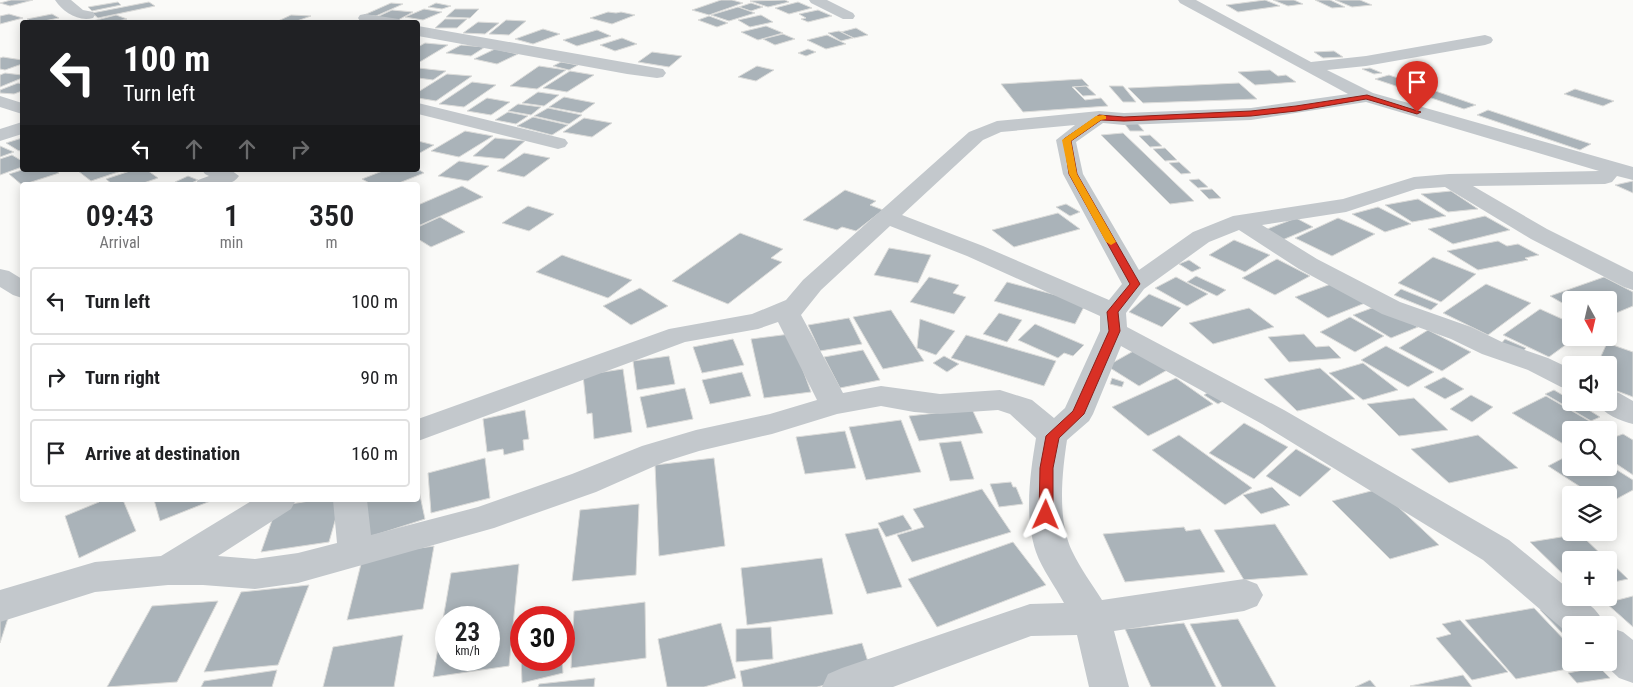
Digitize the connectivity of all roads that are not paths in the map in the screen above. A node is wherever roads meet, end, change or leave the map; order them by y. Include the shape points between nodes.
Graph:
1 (62, 0) edge
2 (816, 0) edge
3 (1218, 0) edge
4 (1188, 2) edge
5 (88, 15) dead end
6 (848, 16) dead end
7 (365, 18) dead end
8 (380, 20) edge
9 (420, 31) edge
10 (1485, 40) dead end
11 (1308, 67) junction
12 (657, 73) dead end
13 (1367, 97) junction
14 (0, 101) edge
15 (20, 108) edge
16 (420, 109) edge
17 (1099, 118) junction
18 (20, 129) edge
19 (0, 135) edge
20 (558, 143) dead end
21 (217, 172) edge
22 (1621, 174) edge
23 (1449, 180) junction
24 (213, 182) edge
25 (889, 218) junction
26 (1241, 222) junction
27 (20, 265) edge
28 (0, 275) edge
29 (1633, 282) edge
30 (1135, 284) junction
31 (20, 289) edge
32 (797, 306) junction
33 (1114, 321) junction
34 (1562, 376) edge
35 (834, 405) junction
36 (1617, 405) edge
37 (1021, 407) junction
38 (1078, 414) junction
39 (1633, 414) edge
40 (420, 429) edge
41 (1052, 436) junction
42 (276, 502) edge
43 (350, 502) edge
44 (355, 552) junction
45 (168, 570) junction
46 (1244, 596) dead end
47 (0, 606) edge
48 (1575, 616) edge
49 (1092, 618) junction
50 (1617, 651) edge
51 (1633, 665) edge
52 (842, 687) edge
53 (1109, 687) edge

1 - 5 street via 78,13
2 - 6 street
3 - 4 street
4 - 11 street via 1229,21
7 - 8 street
9 - 12 street via 584,63
10 - 11 street
11 - 13 street
13 - 17 street via 1251,114
13 - 22 street
14 - 15 street
16 - 20 street
17 - 25 street via 984,132
17 - 30 street via 1066,140 1073,174
18 - 19 street
21 - 24 street via 228,176
22 - 23 street
23 - 26 street via 1414,183 1346,205
23 - 29 street via 1487,207
25 - 32 street via 812,286
25 - 33 street via 975,252
26 - 30 street via 1201,238
26 - 34 street via 1308,264 1391,308 1461,332
27 - 28 street
28 - 31 street
30 - 33 street
32 - 35 street via 788,315
32 - 40 street via 758,321 679,335
33 - 38 street
33 - 48 street via 1496,550
35 - 37 street via 881,396 940,404 1000,400
35 - 44 street via 772,424 696,440 482,519
36 - 39 street
37 - 38 street
37 - 41 street
38 - 41 street
41 - 49 street via 1047,468 1046,515 1054,552
42 - 45 street
43 - 44 street
44 - 45 street via 298,568 255,574
45 - 47 street via 95,577
46 - 49 street
49 - 52 street via 1030,620
49 - 53 street
50 - 51 street

